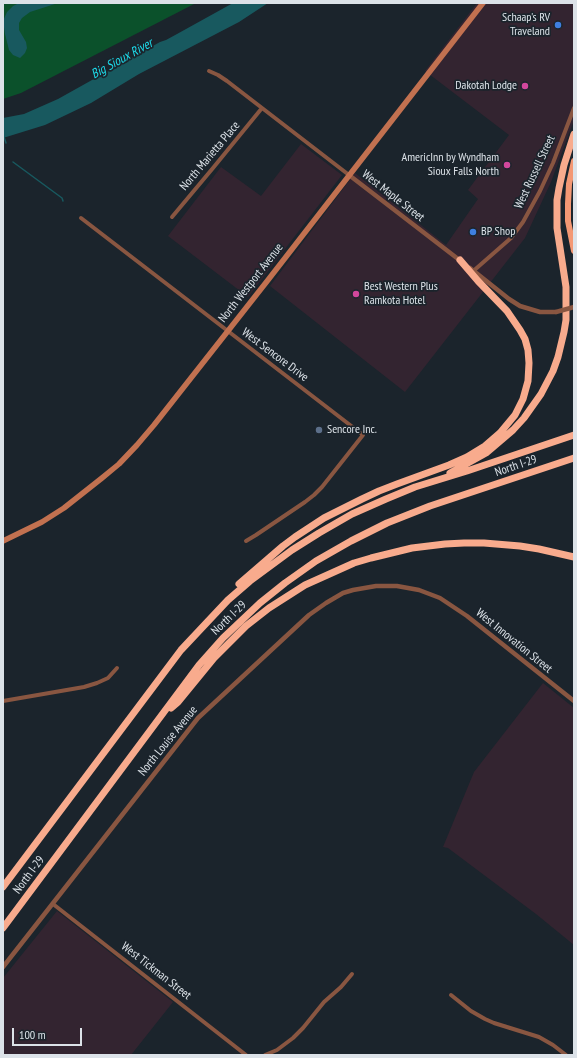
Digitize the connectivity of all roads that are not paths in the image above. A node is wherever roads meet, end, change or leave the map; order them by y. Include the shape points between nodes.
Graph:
1 (483, 3) edge
2 (209, 71) dead end
3 (262, 108) junction
4 (574, 108) edge
5 (574, 134) edge
6 (574, 161) edge
7 (350, 175) junction
8 (172, 217) dead end
9 (81, 218) dead end
10 (574, 251) edge
11 (460, 260) joint
12 (472, 272) junction
13 (574, 307) edge
14 (227, 331) junction
15 (574, 435) edge
16 (574, 458) edge
17 (415, 487) junction
18 (3, 541) edge
19 (246, 541) dead end
20 (574, 557) edge
21 (440, 598) joint
22 (228, 600) junction
23 (116, 668) dead end
24 (3, 701) edge
25 (574, 701) edge
26 (160, 717) junction
27 (3, 887) edge
28 (53, 904) junction
29 (3, 928) edge
30 (3, 967) edge
31 (352, 974) dead end
32 (451, 995) dead end
33 (246, 1055) edge
34 (265, 1055) edge
35 (566, 1055) edge

1 - 7 main road, North Westport Avenue
2 - 3 street, West Maple Street via 222,77
3 - 7 street, West Maple Street
3 - 8 street, North Marietta Place
4 - 12 street, West Russell Street via 553,163 523,222 511,238
5 - 17 highway via 562,171 557,200 557,228 566,287 566,320 547,385 535,404 501,442 454,471
6 - 10 highway via 568,204
7 - 11 street, West Maple Street
7 - 14 main road, North Westport Avenue
9 - 14 street, West Sencore Drive
11 - 12 highway
12 - 13 street, bridge via 520,306 540,312 556,312
12 - 22 highway via 515,321 528,350 529,372 526,391 510,422 492,440 467,457 362,499 319,521 255,570 233,591
14 - 18 main road, North Westport Avenue via 154,425 119,464 64,508
14 - 19 street, West Sencore Drive via 363,435 314,495
15 - 17 highway, North I-29
16 - 26 highway, North I-29 via 405,515 363,534 316,562 285,583 235,626 199,665
17 - 22 highway, North I-29 via 369,506 319,532 266,569
20 - 26 highway via 539,548 464,543 412,548 354,563 305,586 246,626 214,658 178,702
21 - 25 street, West Innovation Street via 467,616
21 - 28 street, North Louise Avenue via 408,587 376,586 343,593 318,608 198,718
22 - 27 highway, North I-29 via 174,658
23 - 24 street via 108,678 84,687
26 - 29 highway, North I-29
28 - 30 street, North Louise Avenue
28 - 33 street, West Tickman Street
31 - 34 street via 293,1038
32 - 35 street via 485,1019 539,1037

